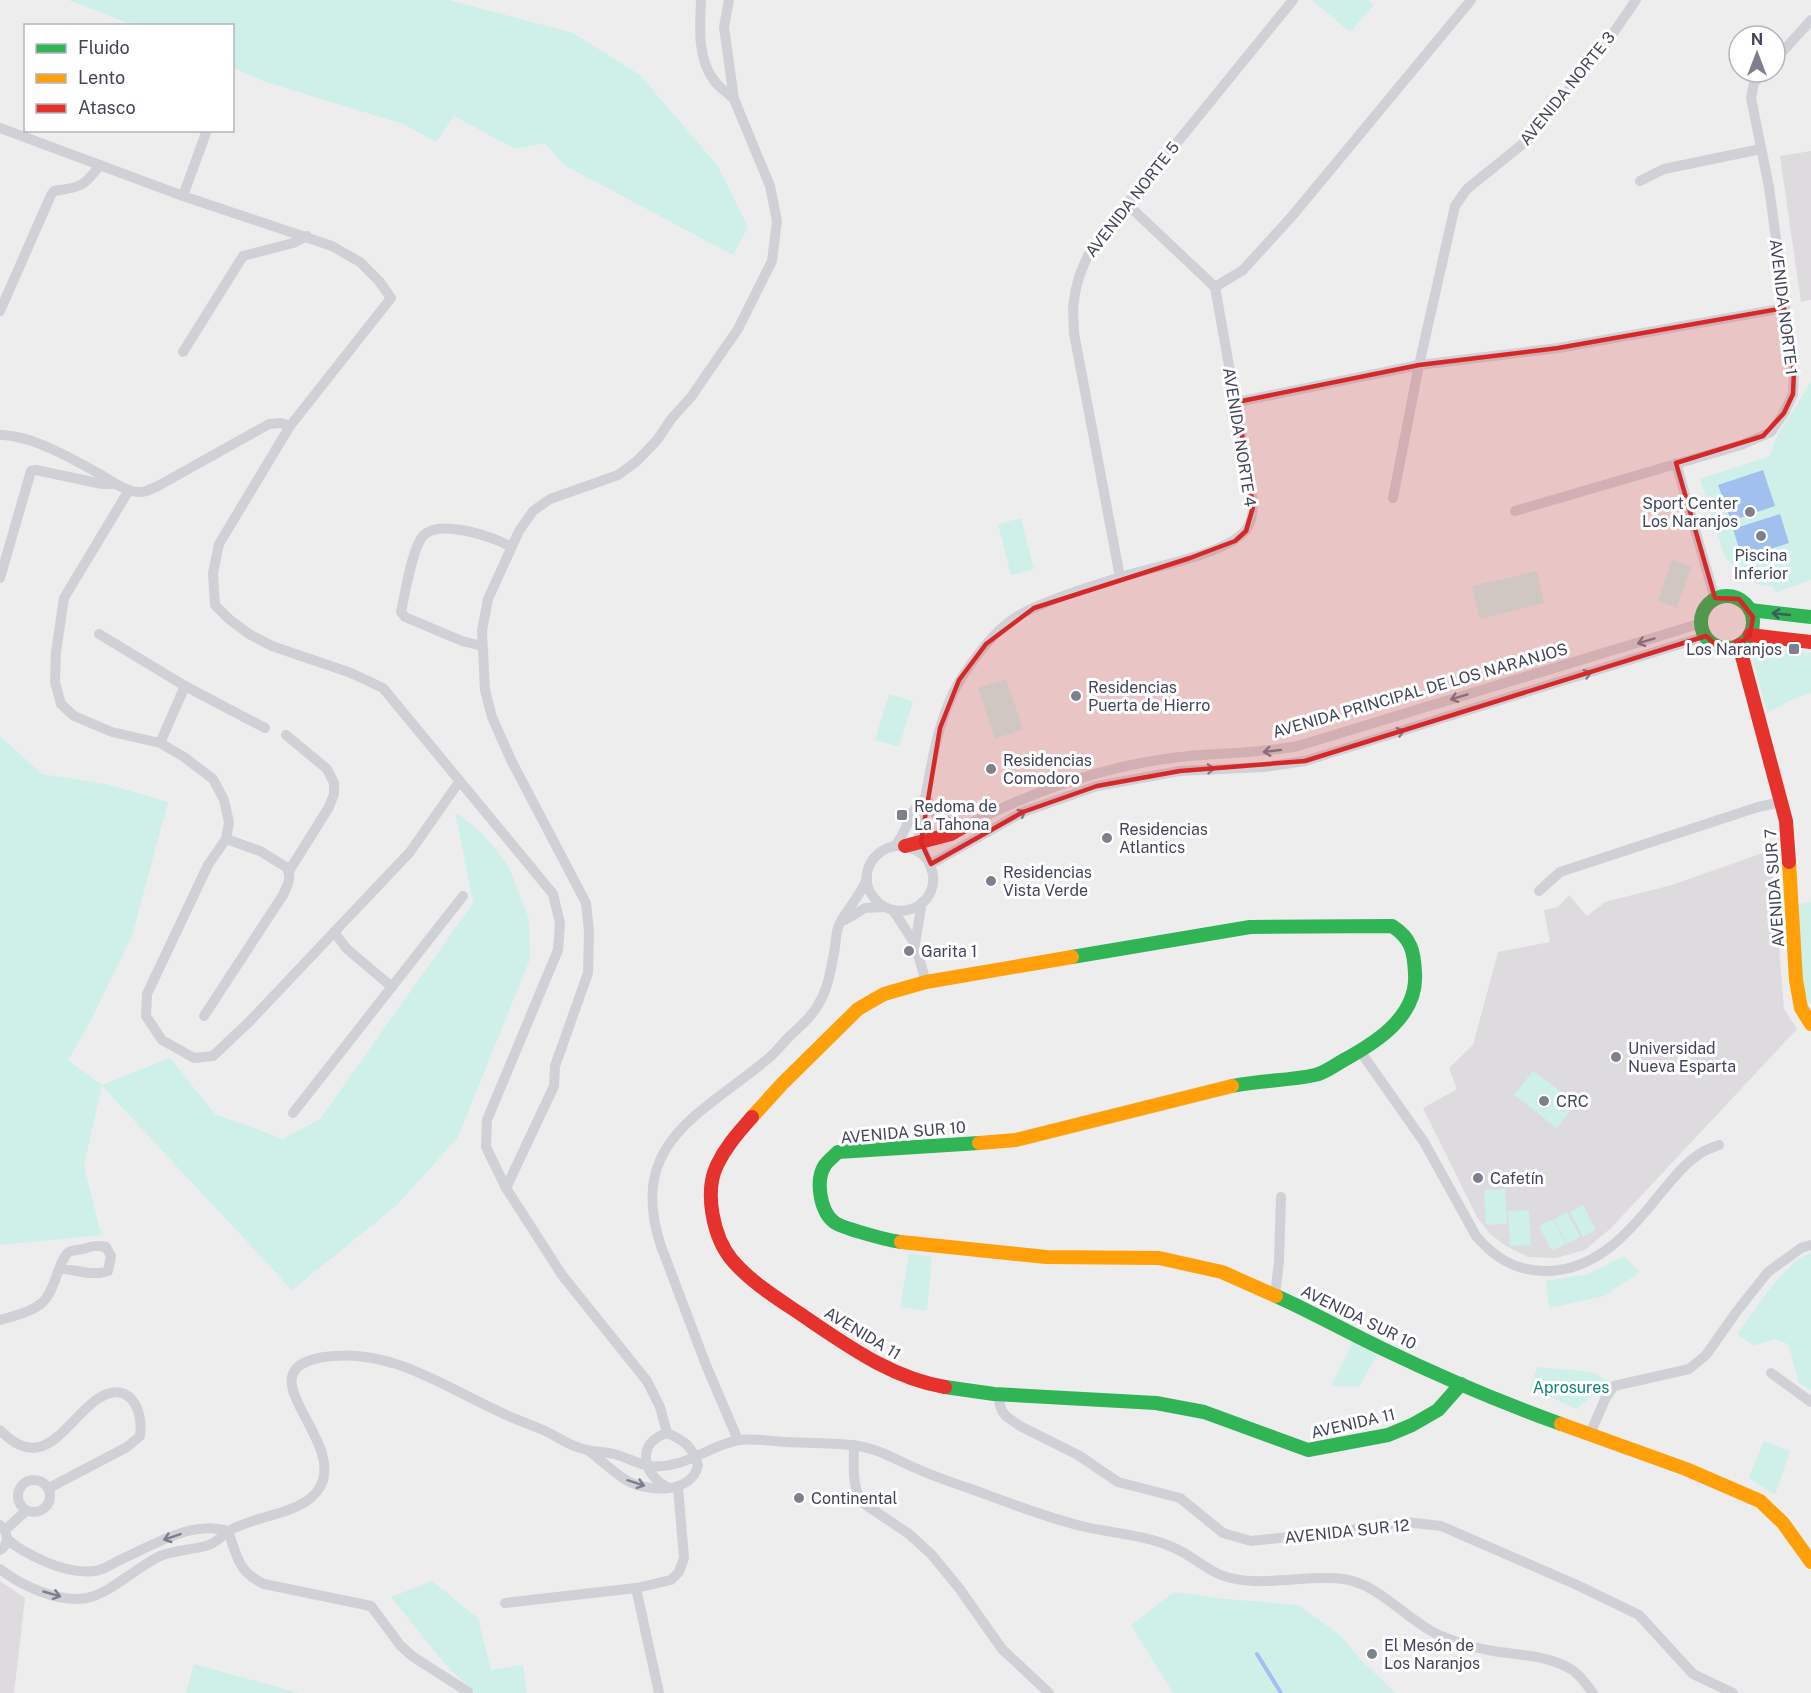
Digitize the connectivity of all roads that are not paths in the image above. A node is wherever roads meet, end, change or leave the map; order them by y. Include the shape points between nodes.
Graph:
1 (701, 0) edge
2 (729, 0) edge
3 (1293, 0) edge
4 (1471, 0) edge
5 (1636, 0) edge
6 (1811, 20) edge
7 (1787, 47) edge
8 (1754, 84) edge
9 (734, 99) junction
10 (0, 128) edge
11 (206, 132) edge
12 (1761, 149) junction
13 (100, 165) junction
14 (1640, 181) dead end
15 (183, 196) junction
16 (1127, 204) junction
17 (307, 236) junction
18 (1215, 286) junction
19 (1784, 308) junction
20 (0, 311) edge
21 (183, 352) dead end
22 (1419, 365) junction
23 (1237, 402) junction
24 (290, 426) junction
25 (0, 435) edge
26 (1676, 463) junction
27 (117, 484) junction
28 (129, 489) junction
29 (1393, 498) dead end
30 (1515, 511) dead end
31 (511, 547) junction
32 (1120, 577) junction
33 (0, 578) edge
34 (1715, 599) junction
35 (1750, 610) junction
36 (1811, 617) edge
37 (1704, 630) junction
38 (99, 634) dead end
39 (1750, 635) junction
40 (1811, 642) edge
41 (1739, 645) junction
42 (482, 646) junction
43 (185, 686) junction
44 (265, 728) dead end
45 (286, 735) dead end
46 (160, 743) junction
47 (459, 782) junction
48 (926, 798) junction
49 (1781, 802) junction
50 (963, 827) junction
51 (226, 839) junction
52 (921, 842) junction
53 (900, 846) junction
54 (930, 863) junction
55 (289, 871) junction
56 (867, 875) junction
57 (1539, 891) dead end
58 (463, 896) dead end
59 (922, 902) junction
60 (889, 909) junction
61 (838, 926) junction
62 (334, 932) junction
63 (915, 945) junction
64 (926, 982) junction
65 (392, 987) junction
66 (204, 1016) dead end
67 (1811, 1024) edge
68 (1360, 1051) junction
69 (293, 1113) dead end
70 (1719, 1145) dead end
71 (506, 1188) junction
72 (1281, 1197) dead end
73 (1811, 1245) edge
74 (60, 1268) dead end
75 (1275, 1296) junction
76 (0, 1320) edge
77 (1771, 1373) dead end
78 (1461, 1384) junction
79 (998, 1395) junction
80 (1811, 1402) edge
81 (0, 1430) edge
82 (667, 1432) junction
83 (1590, 1434) junction
84 (738, 1440) junction
85 (854, 1445) junction
86 (589, 1450) junction
87 (696, 1457) junction
88 (648, 1466) junction
89 (673, 1487) junction
90 (49, 1488) junction
91 (26, 1511) junction
92 (4, 1531) edge
93 (228, 1531) junction
94 (0, 1550) edge
95 (1811, 1562) edge
96 (0, 1569) edge
97 (636, 1588) junction
98 (505, 1603) dead end
99 (468, 1692) edge
100 (659, 1693) edge
101 (1048, 1693) edge
102 (1593, 1693) edge
103 (1733, 1693) edge

1 - 9 street via 699,36 704,58 713,79
2 - 9 street via 724,27
3 - 16 street, AVENIDA NORTE 5
4 - 18 street via 1293,215 1243,270
5 - 22 street, AVENIDA NORTE 3 via 1530,138 1467,189 1455,206
6 - 7 street
8 - 12 street, AVENIDA NORTE 1 via 1751,98
9 - 31 street via 770,186 777,221 772,261 758,290 738,329 657,440 618,474 550,499 533,511
10 - 13 street
11 - 15 street
12 - 14 street via 1664,169
12 - 19 street, AVENIDA NORTE 1
13 - 15 street
13 - 20 street via 79,187 54,191 51,195
15 - 17 street
16 - 18 street
16 - 32 street, AVENIDA NORTE 5 via 1083,261 1074,301 1077,357
17 - 21 street via 243,256
17 - 24 street via 360,262 391,298
18 - 23 street, AVENIDA NORTE 4
19 - 22 street via 1558,348
19 - 26 street, AVENIDA NORTE 1 via 1794,371 1793,394 1771,432 1741,445
22 - 23 street
22 - 29 street, AVENIDA NORTE 3
23 - 32 street, AVENIDA NORTE 4 via 1254,507 1246,531 1235,541 1190,558
24 - 28 street via 269,424 158,486 141,492
24 - 47 street via 219,544 213,573 216,604 229,619 272,646 383,688
25 - 27 street via 15,436 63,454
26 - 30 street, AVENIDA NORTE 1
26 - 34 street
27 - 28 street
27 - 33 street via 32,471
28 - 46 street via 64,598 55,682 61,704 74,716 112,732
31 - 42 street via 488,599
31 - 42 street via 497,539 447,529 423,535 416,551 401,612 462,641
32 - 48 street, AVENIDA NORTE 4 via 1024,612 986,644 959,680 949,702 933,755
34 - 35 street via 1739,599
34 - 37 street via 1706,608
36 -> 35 street
35 - 39 street
37 - 41 street via 1717,646
37 -> 50 street, AVENIDA PRINCIPAL DE LOS NARANJOS via 1298,746 1116,767 1017,800
54 -> 37 street, AVENIDA PRINCIPAL DE LOS NARANJOS via 1023,812 1097,786 1180,771 1305,761
38 - 43 street
39 - 40 street
39 - 41 street
41 - 49 street, AVENIDA SUR 7
42 - 71 street via 485,690 492,717 586,903 589,932 588,973 555,1066 554,1086
43 - 44 street
43 - 46 street
45 - 55 street via 327,769 334,783 329,807
46 - 51 street via 213,779 224,800
47 - 62 street via 410,852
47 - 71 street via 553,894 560,922 558,950 487,1119 486,1147
48 - 50 street via 938,818
48 - 52 street
48 - 53 street, AVENIDA NORTE 4 via 919,802
49 - 57 street via 1560,872
49 - 67 street, AVENIDA SUR 7 via 1789,840 1796,980 1801,1008
50 - 52 street, AVENIDA PRINCIPAL DE LOS NARANJOS
51 - 55 street via 260,851
51 - 62 street via 208,865 147,994 146,1016 162,1040 194,1058 213,1056
52 - 53 street, AVENIDA PRINCIPAL DE LOS NARANJOS
52 - 54 street
53 - 54 street via 919,851
53 - 56 street via 876,856
54 - 59 street via 932,889
55 - 66 street via 283,895
56 - 60 street via 871,894
56 - 61 street via 860,894
58 - 65 street
59 - 60 street via 911,910
59 - 63 street
60 - 61 street via 864,908
60 - 63 street
61 - 84 street via 825,994 813,1014 771,1056 681,1128 661,1155 652,1184 653,1217 661,1246
62 - 65 street via 347,949
63 - 64 street
64 - 68 street, AVENIDA SUR 10 via 1250,927 1392,926 1403,933 1414,952 1416,982 1411,1003 1396,1024
64 - 79 street, AVENIDA 11 via 884,994 858,1009 749,1119 730,1142 717,1167 712,1216 720,1241 745,1273 848,1346 908,1377
65 - 69 street
68 - 70 street via 1424,1142 1476,1236 1501,1260 1517,1267 1551,1271 1600,1256 1636,1224 1672,1179 1698,1155
68 - 75 street, AVENIDA SUR 10 via 1317,1075 1254,1081 1016,1140 838,1152 824,1166 820,1179 822,1206 834,1223 888,1241 1046,1257 1159,1258 1222,1272
71 - 82 street via 562,1275 647,1381
72 - 75 street
73 - 83 street via 1768,1272 1706,1355 1689,1370 1614,1386
74 - 76 street via 42,1303
75 - 78 street, AVENIDA SUR 10
77 - 80 street
78 - 79 street, AVENIDA 11 via 1438,1410 1412,1425 1388,1435 1308,1450 1204,1412 1156,1403
78 - 83 street, AVENIDA SUR 10
79 - 103 street, AVENIDA SUR 12 via 1002,1411 1020,1426 1078,1455 1118,1482 1180,1498 1223,1533 1251,1541 1405,1522 1441,1526 1639,1615 1693,1674
81 - 90 street via 21,1447 42,1446 52,1442 97,1400 121,1392 132,1398 142,1423 140,1436
82 - 87 street via 690,1446
82 - 88 street via 648,1445
83 - 95 street, AVENIDA SUR 10 via 1760,1501 1783,1522
84 - 85 street
84 - 87 street
85 - 101 street via 858,1497 931,1554 1002,1649
85 - 102 street via 884,1452 933,1475 1042,1515 1170,1546 1224,1577 1357,1582 1434,1633 1488,1650 1565,1665
86 - 88 street
86 -> 89 street via 638,1486
86 - 93 street via 402,1365 354,1355 318,1358 297,1368 290,1386 324,1454 325,1477 321,1486 314,1496 296,1505
87 - 88 street via 675,1464
87 - 89 street via 697,1471 685,1485
88 - 89 street via 658,1482
89 - 97 street via 684,1558 679,1572 671,1580
90 - 91 street via 47,1506 37,1512
90 - 91 street via 39,1480 23,1483 17,1498
91 - 92 street
93 -> 92 street via 203,1527 170,1536 98,1571 85,1572 44,1561 16,1547
92 - 94 street via 4,1548
96 -> 93 street via 52,1595 80,1599 105,1591 164,1555 208,1545
93 - 99 street via 242,1569 251,1578 371,1606 412,1656
97 - 98 street
97 - 100 street

